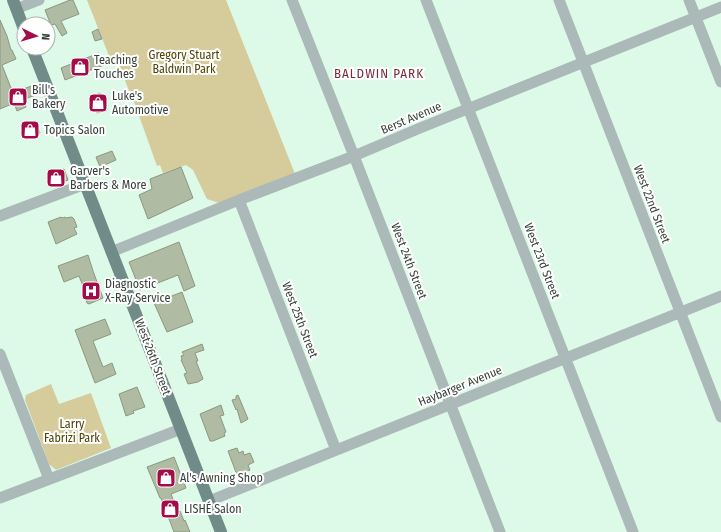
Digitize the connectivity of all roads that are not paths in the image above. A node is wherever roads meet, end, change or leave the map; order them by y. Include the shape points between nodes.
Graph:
1 (39, 0) edge
2 (292, 0) edge
3 (426, 0) edge
4 (559, 0) edge
5 (689, 0) edge
6 (14, 4) edge
7 (721, 7) edge
8 (19, 16) edge
9 (696, 17) junction
10 (35, 56) edge
11 (584, 62) junction
12 (721, 82) edge
13 (468, 108) junction
14 (354, 156) junction
15 (85, 184) junction
16 (239, 200) junction
17 (0, 216) edge
18 (111, 252) junction
19 (721, 296) edge
20 (680, 312) junction
21 (0, 354) edge
22 (566, 358) junction
23 (450, 404) junction
24 (721, 417) edge
25 (181, 429) junction
26 (336, 450) junction
27 (49, 479) junction
28 (0, 498) edge
29 (209, 501) junction
30 (221, 532) edge
31 (500, 532) edge
32 (633, 532) edge

1 - 6 street
2 - 14 street, West 24th Street
3 - 13 street, West 23rd Street
4 - 11 street, West 22nd Street
5 - 9 street
6 - 8 main road
7 - 9 street, Berst Avenue
9 - 11 street, Berst Avenue
9 - 12 street
10 - 15 main road, West 26th Street
11 - 13 street, Berst Avenue
11 - 20 street, West 22nd Street
13 - 14 street, Berst Avenue
13 - 22 street, West 23rd Street
14 - 16 street, Berst Avenue
14 - 23 street, West 24th Street
15 - 17 street
15 - 18 main road, West 26th Street
16 - 18 street, Berst Avenue
16 - 26 street, West 25th Street
18 - 25 main road, West 26th Street
19 - 20 street, Haybarger Avenue
20 - 22 street, Haybarger Avenue
20 - 24 street, West 22nd Street
21 - 27 street
22 - 23 street, Haybarger Avenue
22 - 32 street, West 23rd Street
23 - 26 street, Haybarger Avenue
23 - 31 street, West 24th Street
25 - 27 street
25 - 29 main road, West 26th Street
26 - 29 street, Haybarger Avenue
27 - 28 street
29 - 30 main road, West 26th Street

